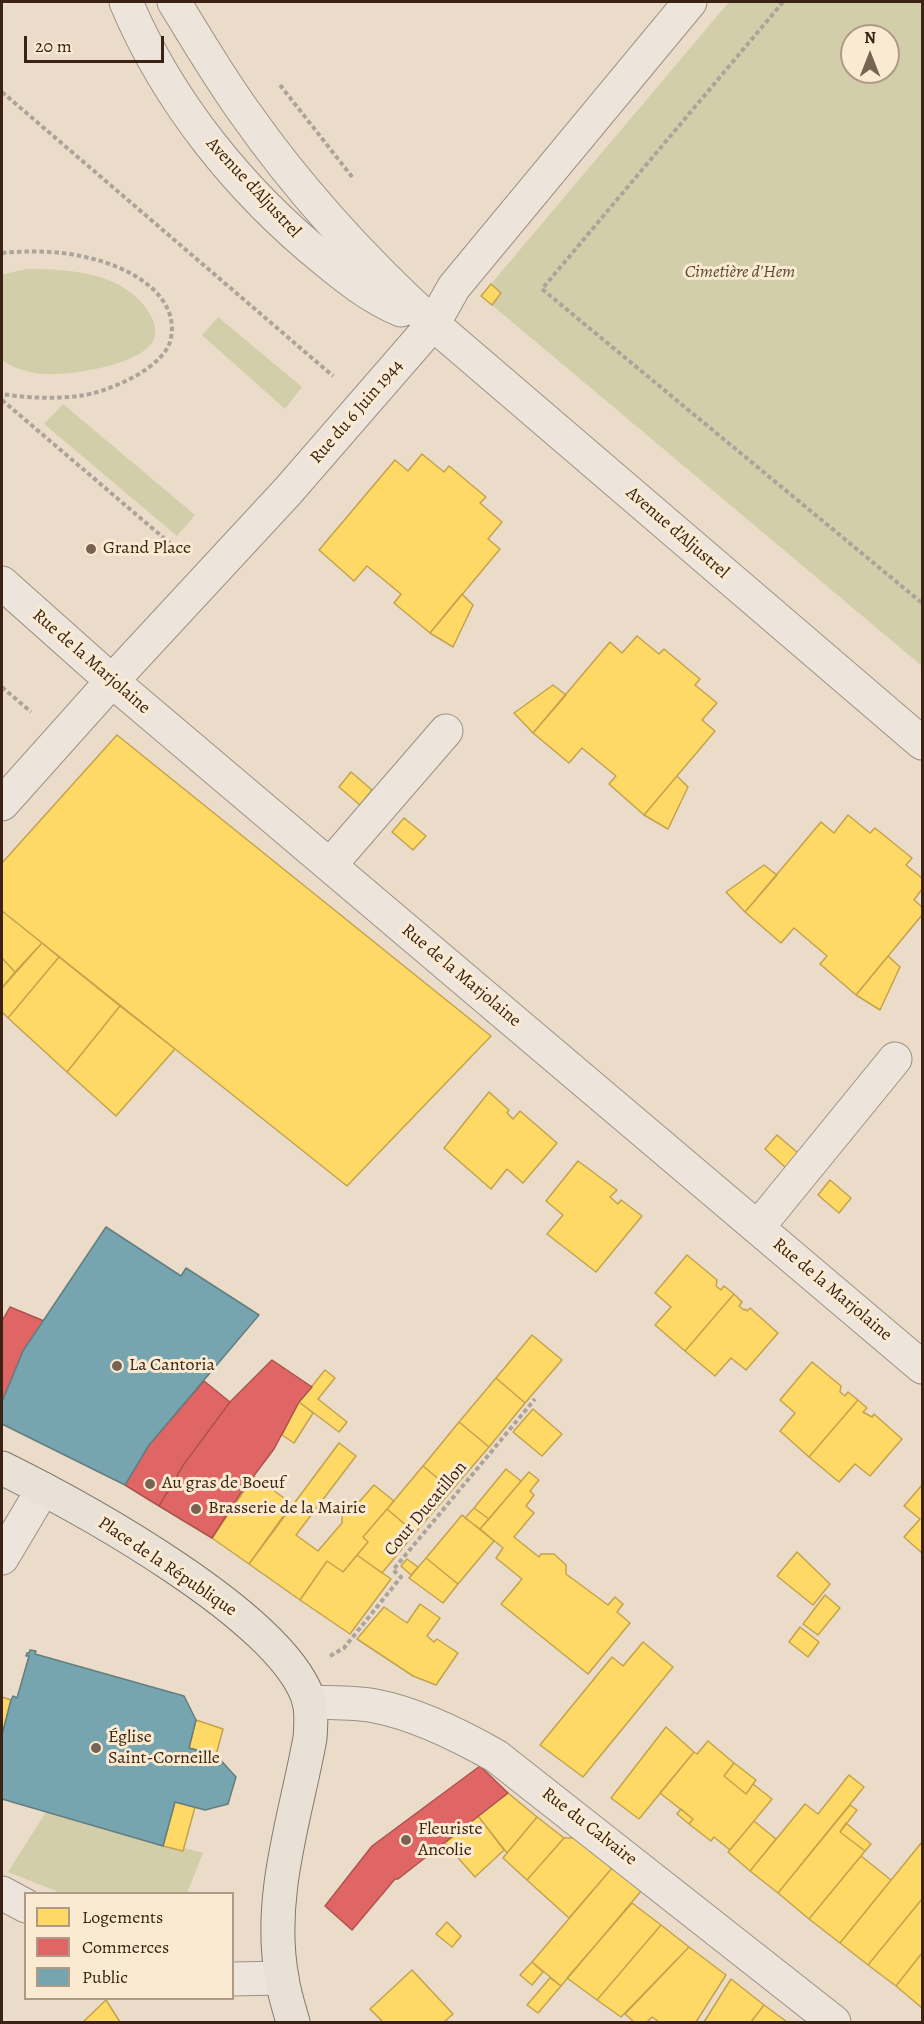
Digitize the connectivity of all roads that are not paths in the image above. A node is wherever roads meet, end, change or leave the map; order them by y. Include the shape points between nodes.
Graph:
1 (126, 2) edge
2 (174, 2) edge
3 (690, 2) edge
4 (433, 324) junction
5 (2, 583) edge
6 (112, 681) junction
7 (446, 731) dead end
8 (922, 743) edge
9 (2, 804) edge
10 (330, 865) junction
11 (895, 1059) dead end
12 (758, 1227) junction
13 (922, 1367) edge
14 (2, 1468) edge
15 (43, 1489) junction
16 (2, 1557) edge
17 (303, 1688) junction
18 (2, 1893) edge
19 (24, 1905) edge
20 (282, 1978) junction
21 (234, 1979) edge
22 (293, 2022) edge
23 (834, 2022) edge

1 - 4 street, Avenue d'Aljustrel via 189,116 260,200 354,284
2 - 4 street, Avenue d'Aljustrel via 245,113 285,166 374,268
3 - 4 street, Rue du 6 Juin 1944 via 453,287
4 - 6 street, Rue du 6 Juin 1944 via 288,491
4 - 8 street, Avenue d'Aljustrel
5 - 6 street, Rue de la Marjolaine
6 - 9 street, Rue du 6 Juin 1944
6 - 10 street, Rue de la Marjolaine
7 - 10 street
10 - 12 street, Rue de la Marjolaine
11 - 12 street
12 - 13 street, Rue de la Marjolaine
14 - 15 main road, Place de la République
15 - 16 street
15 - 17 main road, Place de la République via 210,1592 276,1650
17 - 20 main road via 312,1721 280,1892
17 - 23 street, Rue du Calvaire via 392,1710 466,1739 496,1756
18 - 19 street
20 - 21 street
20 - 22 main road

